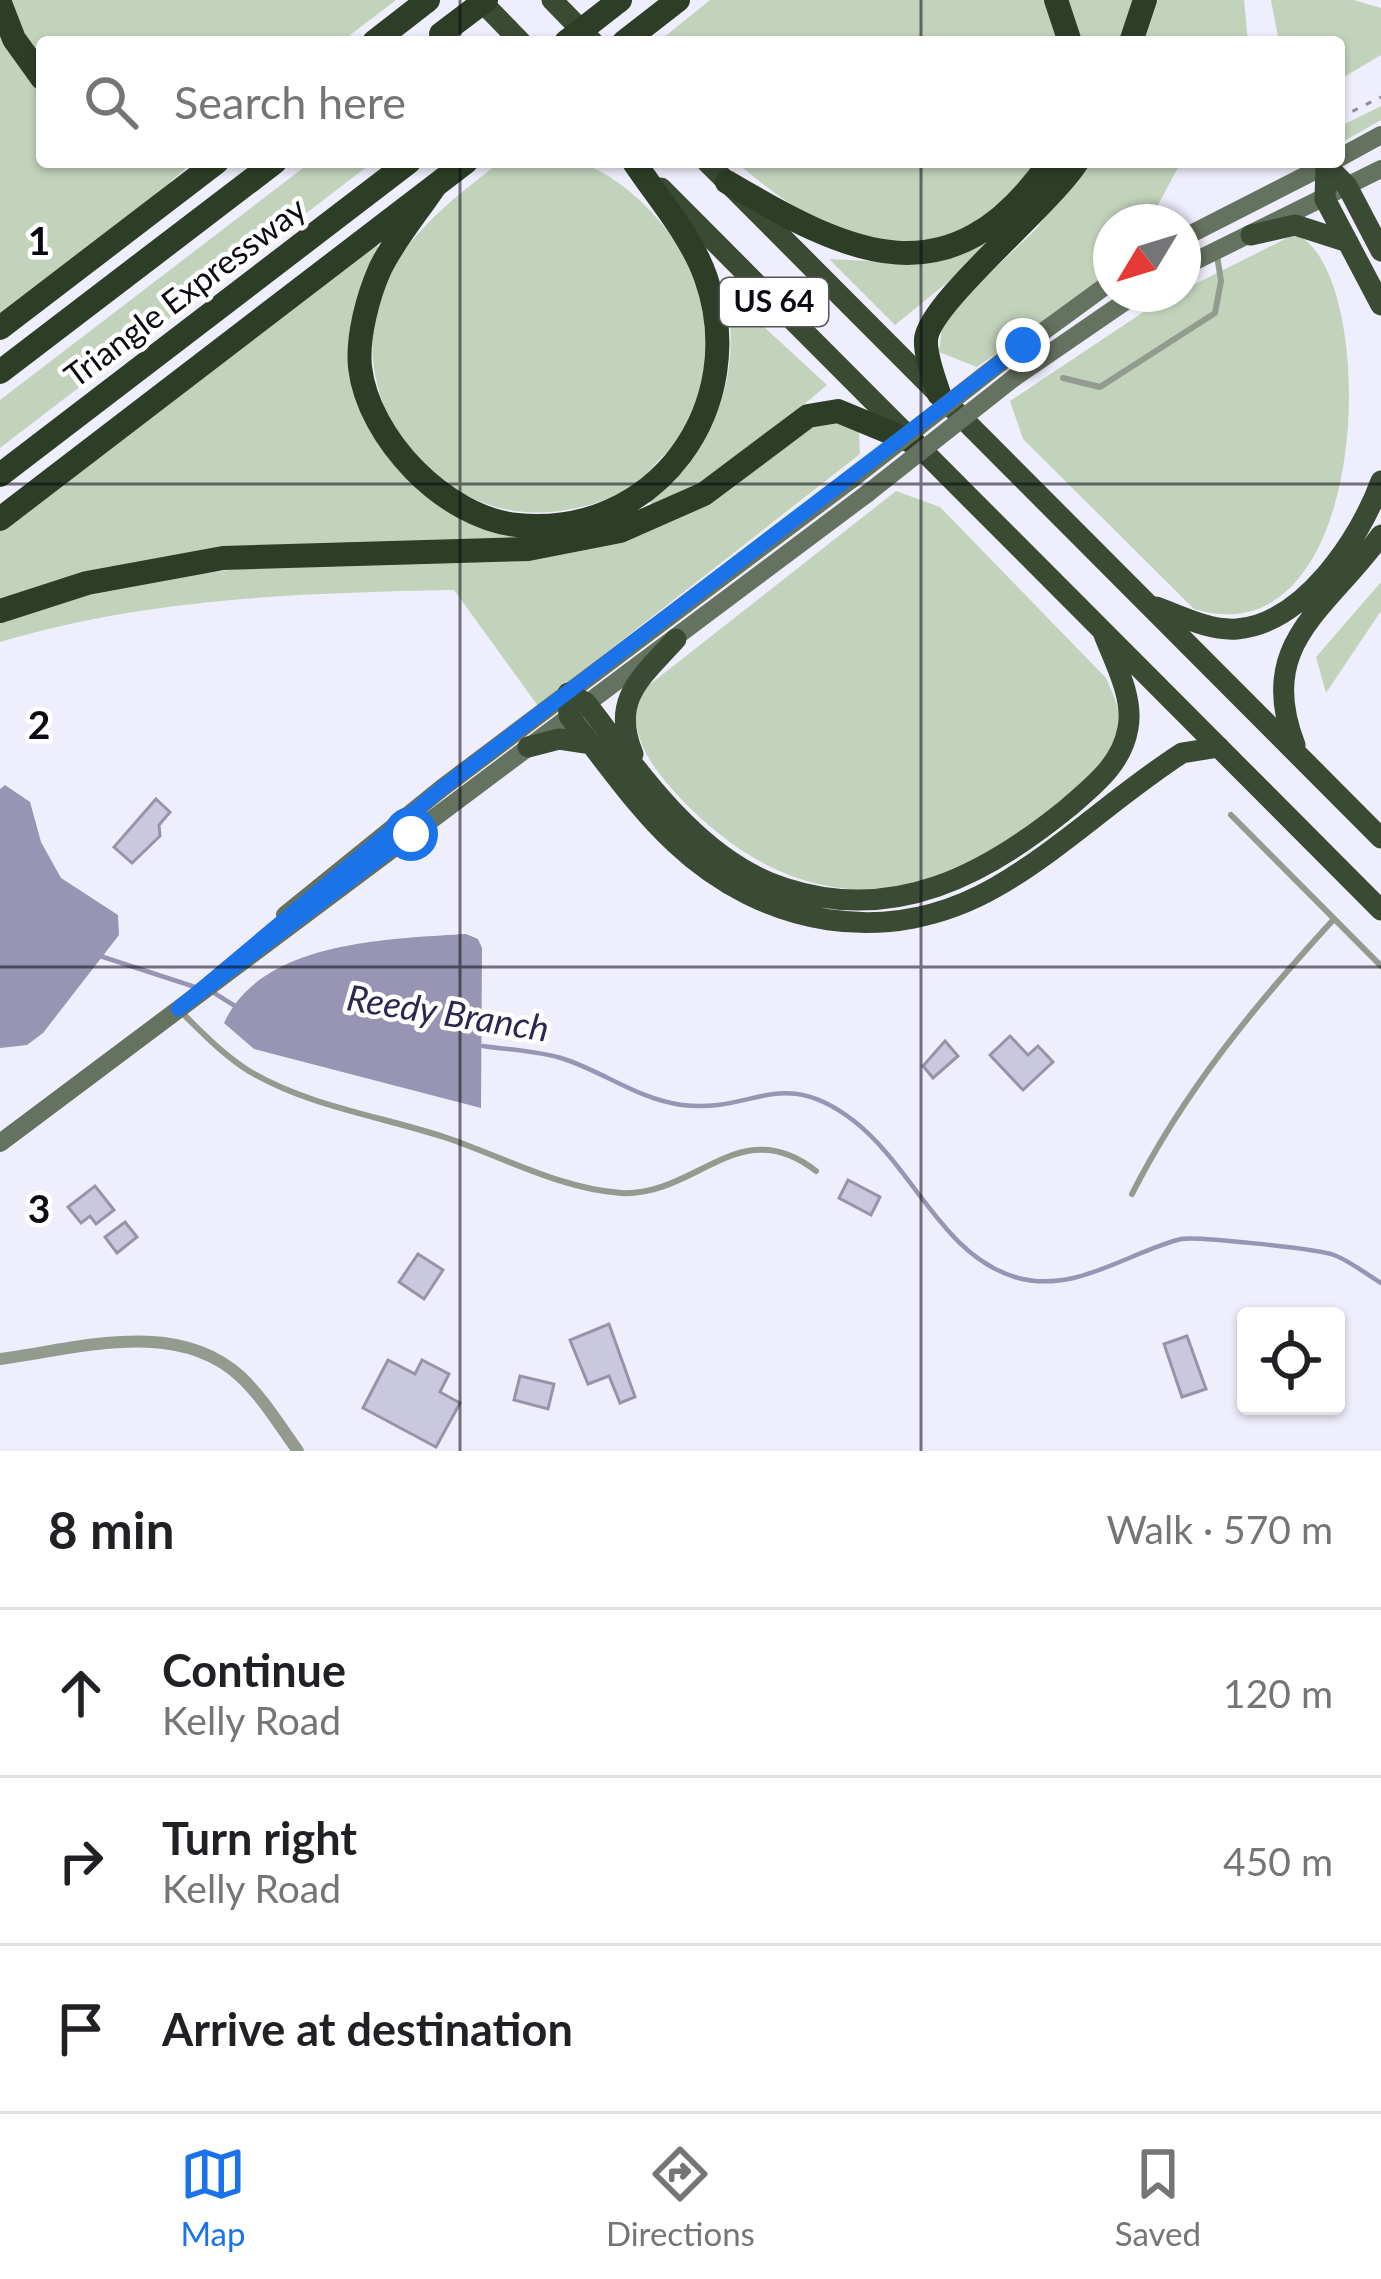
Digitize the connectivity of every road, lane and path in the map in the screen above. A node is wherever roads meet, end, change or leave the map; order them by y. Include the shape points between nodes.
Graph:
1 (483, 0) edge
2 (553, 0) edge
3 (620, 0) edge
4 (678, 0) edge
5 (1056, 0) edge
6 (1145, 0) edge
7 (0, 3) edge
8 (423, 4) edge
9 (382, 36) edge
10 (438, 36) edge
11 (516, 36) edge
12 (574, 36) edge
13 (587, 36) edge
14 (631, 36) edge
15 (1068, 36) edge
16 (1133, 36) edge
17 (36, 70) edge
18 (1381, 97) edge
19 (1345, 115) edge
20 (1381, 135) edge
21 (1345, 155) edge
22 (209, 168) edge
23 (266, 168) edge
24 (401, 168) edge
25 (458, 168) edge
26 (639, 168) edge
27 (641, 168) edge
28 (713, 168) edge
29 (1046, 168) edge
30 (1072, 168) edge
31 (1320, 168) edge
32 (1331, 168) edge
33 (1336, 168) edge
34 (1381, 169) edge
35 (727, 182) junction
36 (435, 186) junction
37 (1347, 187) junction
38 (1324, 199) junction
39 (1201, 229) edge
40 (1251, 235) junction
41 (1349, 242) junction
42 (1216, 251) junction
43 (1381, 251) edge
44 (1201, 258) edge
45 (1093, 297) edge
46 (1381, 305) edge
47 (1105, 312) edge
48 (0, 328) edge
49 (1007, 370) junction
50 (0, 373) edge
51 (1063, 378) dead end
52 (939, 394) junction
53 (913, 442) junction
54 (0, 475) edge
55 (1381, 482) edge
56 (0, 519) edge
57 (1381, 536) edge
58 (1149, 605) junction
59 (0, 611) edge
60 (1102, 632) junction
61 (676, 639) junction
62 (574, 704) junction
63 (592, 744) junction
64 (529, 747) junction
65 (1219, 748) junction
66 (1300, 756) junction
67 (638, 766) junction
68 (1231, 815) dead end
69 (1381, 838) edge
70 (1381, 910) edge
71 (1334, 919) junction
72 (1381, 966) edge
73 (178, 1009) junction
74 (0, 1143) edge
75 (816, 1171) dead end
76 (1132, 1194) dead end
77 (0, 1359) edge
78 (298, 1451) edge

1 - 10 highway, bridge
1 - 11 highway
2 - 13 highway
3 - 12 highway, bridge
4 - 14 highway
5 - 15 highway
6 - 16 highway
7 - 17 highway
8 - 9 highway
18 - 19 path
20 - 21 main road
22 - 48 highway
23 - 50 highway, Triangle Expressway
24 - 54 highway, Triangle Expressway
25 - 36 highway
26 - 36 highway via 706,276 721,345 716,385 703,424 674,465 630,502 574,520 517,525 462,507 407,461 377,422 360,367 364,322 378,273
27 - 53 highway, US 64
28 - 35 highway, US 64
29 - 35 highway via 997,221 921,252 872,254 837,244
30 - 52 highway via 934,314 927,354
31 - 39 main road
32 - 38 highway
33 - 37 highway
34 - 37 main road
35 - 52 highway, US 64
36 - 56 highway
37 - 38 main road
37 - 43 highway
38 - 40 main road
38 - 41 highway
40 - 41 highway via 1295,225
40 - 42 main road
41 - 46 highway
42 - 44 main road
42 - 51 lane via 1215,314 1100,387
45 - 49 main road
47 - 49 main road
49 - 61 main road, bridge via 868,493
49 - 62 main road, bridge via 852,479
52 - 58 highway, US 64
53 - 59 highway via 838,411 808,416 704,494 620,531 528,549 223,558 87,583
53 - 60 highway, US 64
55 - 58 highway via 1355,536 1276,616 1220,629
57 - 66 highway via 1283,663 1284,716
58 - 66 highway, US 64
60 - 65 highway, US 64
60 - 67 highway via 1128,705 1129,726 1110,768 998,862 918,895 859,900 783,888 720,853
61 - 62 main road
61 - 67 highway via 623,704
62 - 63 highway
62 - 64 main road
62 - 67 highway
62 - 73 main road via 442,788
63 - 64 highway via 559,739
63 - 65 highway via 672,841 717,879 810,920 859,924 907,920 993,889 1183,752
64 - 73 main road
65 - 70 highway, US 64
66 - 69 highway, US 64
68 - 71 lane
71 - 72 lane
71 - 76 lane via 1244,1019 1160,1138
73 - 74 main road
73 - 75 lane via 218,1048 277,1084 560,1180 638,1192 770,1148
77 - 78 street via 134,1340 176,1344 217,1358 242,1378

